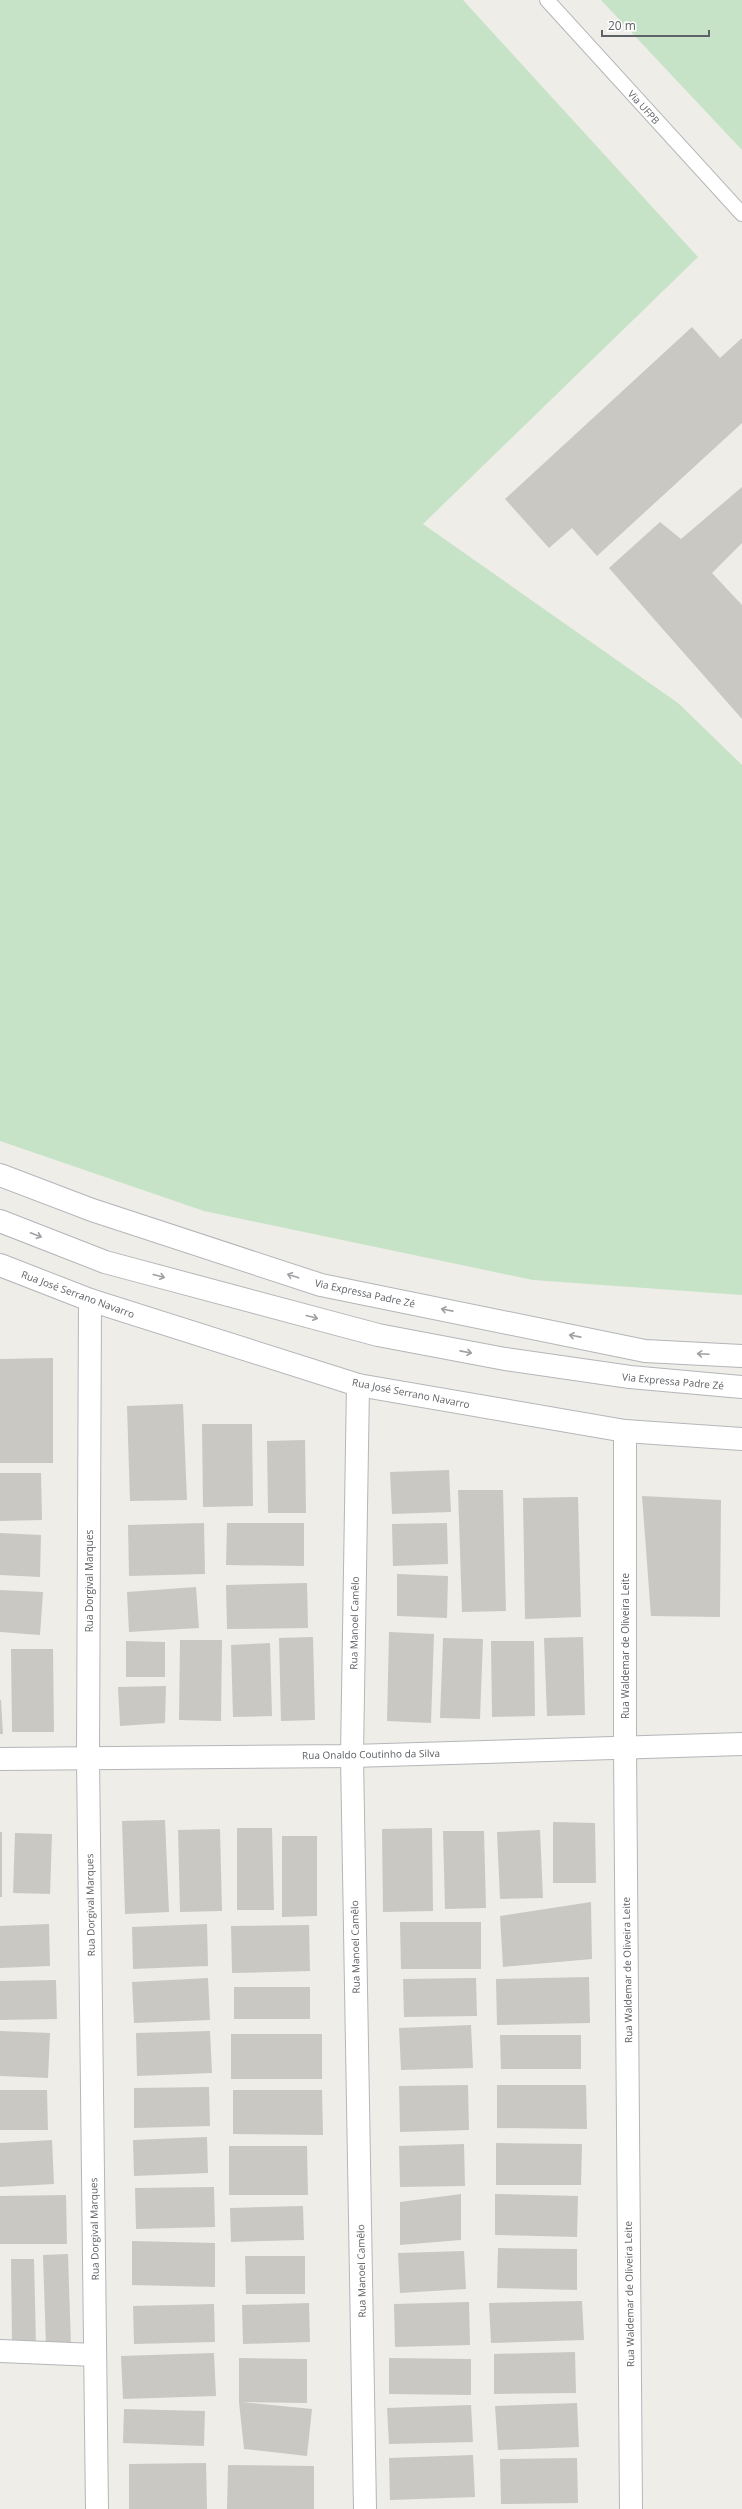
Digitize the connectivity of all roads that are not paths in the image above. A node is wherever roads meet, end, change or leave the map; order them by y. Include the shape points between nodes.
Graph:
1 (547, 0) edge
2 (742, 214) edge
3 (0, 1175) edge
4 (0, 1221) edge
5 (0, 1265) edge
6 (90, 1300) junction
7 (742, 1356) edge
8 (358, 1384) junction
9 (742, 1387) edge
10 (625, 1431) junction
11 (742, 1439) edge
12 (742, 1744) edge
13 (624, 1747) junction
14 (352, 1756) junction
15 (88, 1757) junction
16 (0, 1759) edge
17 (0, 2351) edge
18 (95, 2355) junction
19 (97, 2509) edge
20 (366, 2509) edge
21 (631, 2509) edge

1 - 2 lane, Via UFPB
7 -> 3 street, Via Expressa Padre Zé via 646,1350 321,1285 92,1210
4 -> 9 street, Via Expressa Padre Zé via 105,1262 378,1335 505,1359 622,1376
5 - 6 street, Rua José Serrano Navarro
6 - 8 street, Rua José Serrano Navarro
6 - 15 street, Rua Dorgival Marques
8 - 10 street, Rua José Serrano Navarro
8 - 14 street, Rua Manoel Camêlo
10 - 11 street, Rua José Serrano Navarro
10 - 13 street, Rua Waldemar de Oliveira Leite
12 - 13 street, Rua Onaldo Coutinho da Silva
13 - 14 street, Rua Onaldo Coutinho da Silva
13 - 21 street, Rua Waldemar de Oliveira Leite
14 - 15 street, Rua Onaldo Coutinho da Silva
14 - 20 street, Rua Manoel Camêlo
15 - 16 street, Rua Onaldo Coutinho da Silva
15 - 18 street, Rua Dorgival Marques
17 - 18 street
18 - 19 street, Rua Dorgival Marques

